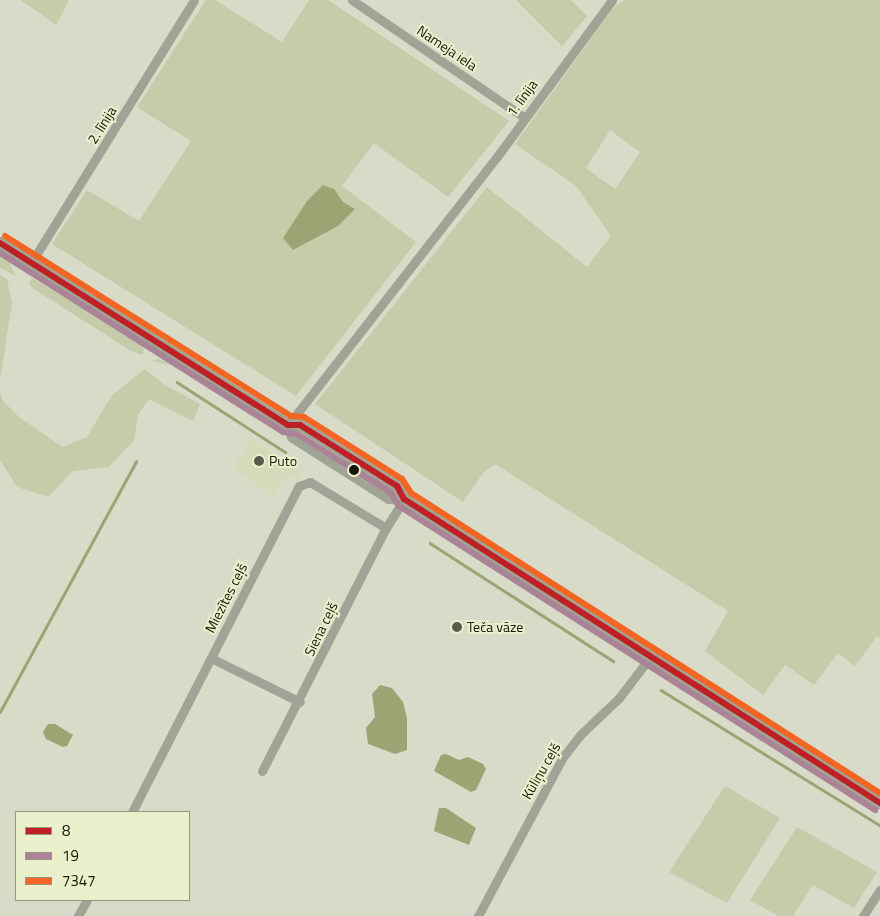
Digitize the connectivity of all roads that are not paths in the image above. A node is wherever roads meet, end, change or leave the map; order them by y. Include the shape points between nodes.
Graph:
1 (194, 0) edge
2 (352, 0) edge
3 (612, 0) edge
4 (525, 118) junction
5 (0, 243) edge
6 (31, 263) junction
7 (288, 425) junction
8 (404, 499) junction
9 (386, 528) junction
10 (651, 656) junction
11 (211, 658) junction
12 (300, 702) junction
13 (262, 771) dead end
14 (880, 803) edge
15 (133, 811) edge
16 (880, 890) edge
17 (86, 901) edge
18 (78, 916) edge
19 (478, 916) edge
20 (863, 916) edge

1 - 6 street, 2. līnija
2 - 4 street, Nameja iela
3 - 4 street, 1. līnija
4 - 7 street, 1. līnija
5 - 6 main road
6 - 7 main road
7 - 8 main road via 300,425 397,486
8 - 9 street, Siena ceļš
8 - 10 main road
9 - 11 street, Miezītes ceļš via 310,482 298,486
9 - 12 street, Siena ceļš
10 - 14 main road
10 - 19 street, Kūliņu ceļš via 619,698 580,735 563,757
11 - 12 street
11 - 15 street, Miezītes ceļš
12 - 13 street, Siena ceļš
16 - 20 street
17 - 18 street

